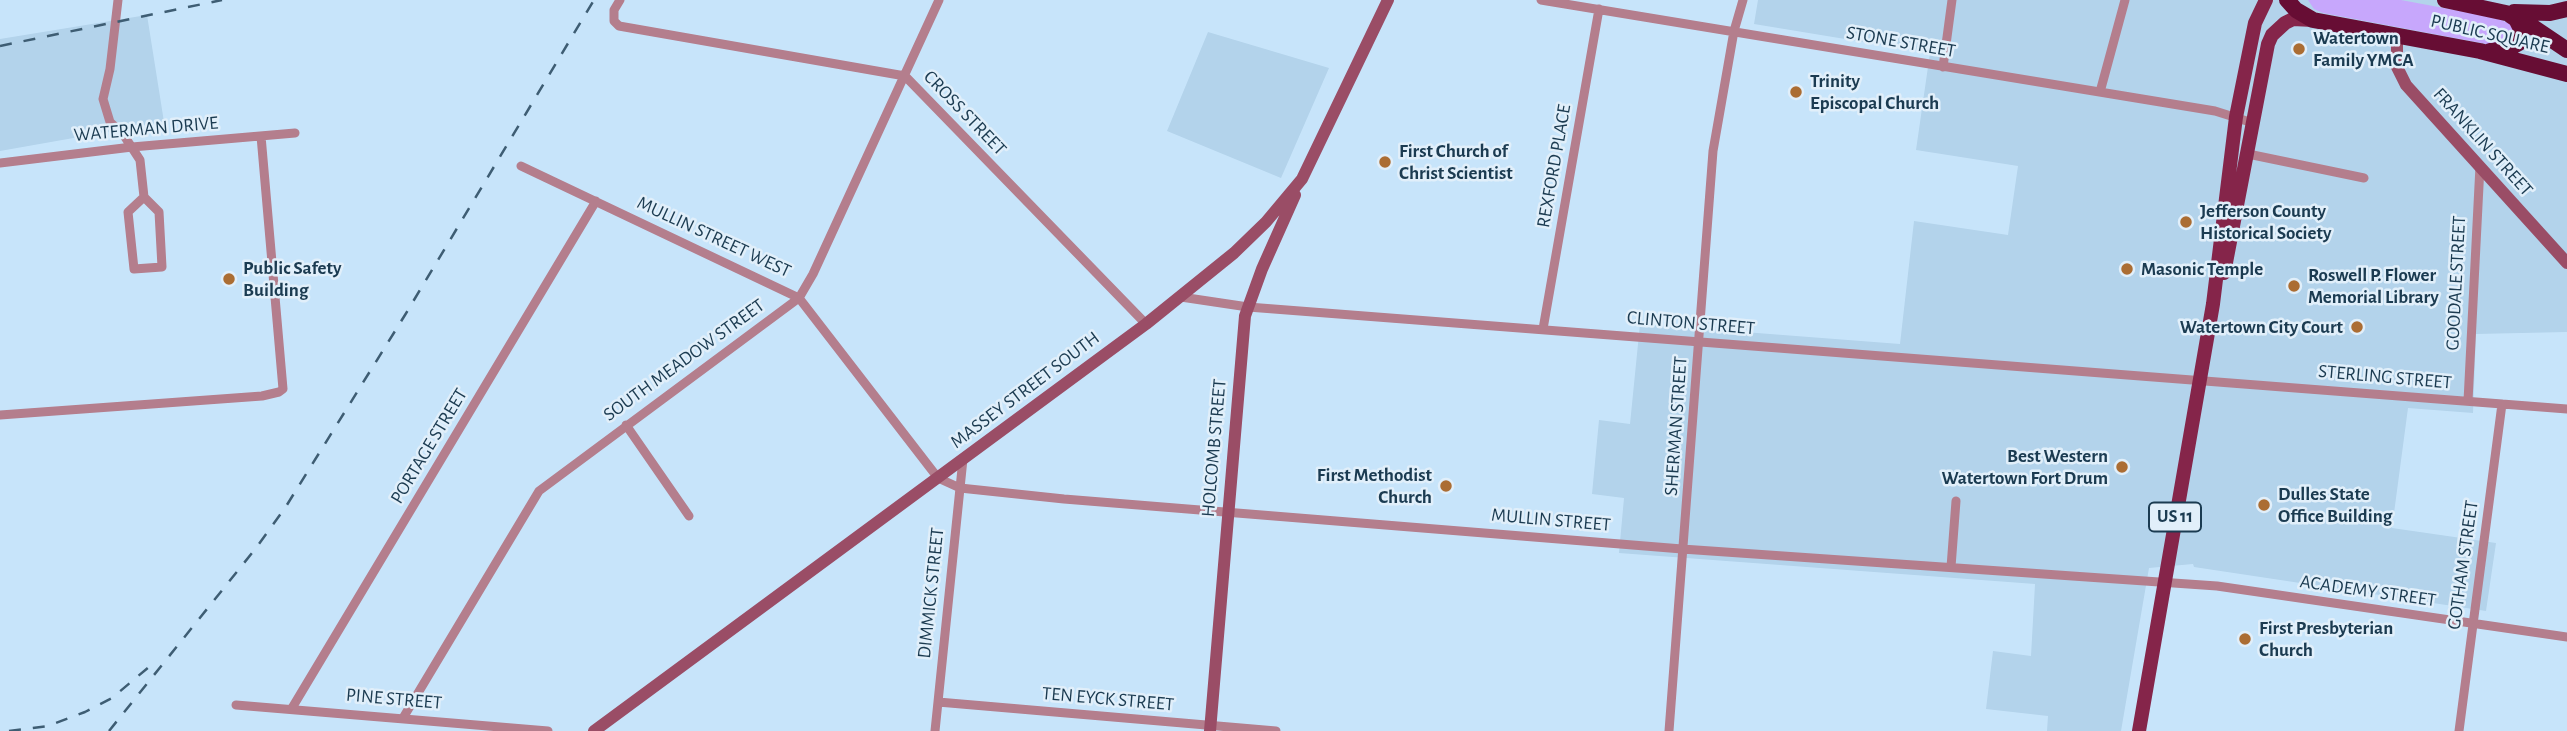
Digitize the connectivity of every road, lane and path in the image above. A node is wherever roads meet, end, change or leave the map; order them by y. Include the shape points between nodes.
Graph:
1 (118, 0) edge
2 (620, 0) edge
3 (939, 0) edge
4 (1388, 0) edge
5 (1541, 0) edge
6 (1743, 0) edge
7 (1952, 0) edge
8 (2125, 0) edge
9 (2266, 0) edge
10 (2445, 0) edge
11 (2292, 2) edge
12 (1599, 9) junction
13 (2567, 9) edge
14 (2504, 11) junction
15 (2313, 20) junction
16 (2285, 23) junction
17 (1734, 31) junction
18 (2397, 35) junction
19 (2567, 50) edge
20 (2480, 51) junction
21 (2567, 57) edge
22 (1943, 66) junction
23 (2567, 74) edge
24 (905, 76) junction
25 (2100, 92) junction
26 (2236, 117) junction
27 (2253, 123) junction
28 (295, 133) dead end
29 (261, 136) junction
30 (132, 147) junction
31 (2248, 154) junction
32 (0, 163) edge
33 (521, 166) dead end
34 (2480, 166) junction
35 (2364, 178) dead end
36 (1302, 179) junction
37 (144, 197) junction
38 (596, 201) junction
39 (2567, 263) edge
40 (1181, 297) junction
41 (799, 298) junction
42 (2213, 304) junction
43 (1248, 307) junction
44 (1146, 324) junction
45 (1543, 329) junction
46 (1699, 341) junction
47 (2199, 381) junction
48 (2468, 401) junction
49 (2502, 404) junction
50 (2567, 409) edge
51 (0, 415) edge
52 (626, 425) junction
53 (963, 459) junction
54 (937, 478) junction
55 (960, 488) junction
56 (1956, 501) dead end
57 (1228, 512) junction
58 (689, 516) dead end
59 (1682, 548) junction
60 (1951, 566) junction
61 (2163, 582) junction
62 (2472, 624) junction
63 (2567, 637) edge
64 (938, 702) junction
65 (236, 705) dead end
66 (292, 708) junction
67 (403, 718) junction
68 (1210, 728) edge
69 (548, 731) edge
70 (594, 731) edge
71 (935, 731) edge
72 (1276, 731) edge
73 (1669, 731) edge
74 (2139, 731) edge
75 (2459, 731) edge

1 - 30 street via 103,99 110,122
2 - 24 street, CROSS STREET via 614,10 619,26
3 - 24 street, SOUTH MEADOW STREET
4 - 36 street, MASSEY STREET SOUTH
5 - 12 street, STONE STREET
6 - 17 street, SHERMAN STREET
7 - 22 street
8 - 25 street
9 - 26 main road, US 11 via 2255,23
10 - 14 highway, PUBLIC SQUARE
11 - 15 highway
11 - 16 main road
12 - 17 street, STONE STREET
12 - 45 street, REXFORD PLACE
13 - 14 highway
14 - 19 highway, PUBLIC SQUARE
14 - 20 highway via 2520,24 2519,43 2508,49
15 - 16 main road
15 - 18 highway, PUBLIC SQUARE
16 - 27 main road, US 11 via 2268,44
17 - 22 street, STONE STREET
17 - 46 street, SHERMAN STREET via 1713,151
18 - 20 highway, PUBLIC SQUARE
18 - 34 street, FRANKLIN STREET via 2395,57 2400,77
20 - 21 highway via 2546,61
20 - 23 highway, PUBLIC SQUARE
22 - 25 street, STONE STREET
24 - 41 street, SOUTH MEADOW STREET
24 - 44 street, CROSS STREET
25 - 26 street, STONE STREET
26 - 27 street, STONE STREET
26 - 42 main road, US 11
27 - 31 main road, US 11
28 - 29 street, WATERMAN DRIVE
29 - 30 street, WATERMAN DRIVE
29 - 51 street via 283,389 262,396
30 - 32 street, WATERMAN DRIVE
30 - 37 street via 140,159
31 - 35 street
31 - 42 main road, US 11 via 2232,241
33 - 38 street, MULLIN STREET WEST
34 - 39 street, FRANKLIN STREET
34 - 48 street, GOODALE STREET
36 - 40 street, MASSEY STREET SOUTH via 1266,222
36 - 43 street, HOLCOMB STREET
37 - 37 street via 128,212 134,270 162,267 159,212
38 - 41 street, MULLIN STREET WEST
38 - 66 street, PORTAGE STREET
40 - 43 street, CLINTON STREET
40 - 44 street, MASSEY STREET SOUTH
41 - 52 street, SOUTH MEADOW STREET
41 - 54 street, MULLIN STREET WEST
42 - 47 main road, US 11
43 - 45 street, CLINTON STREET
43 - 57 street, HOLCOMB STREET
44 - 53 street, MASSEY STREET SOUTH
45 - 46 street, CLINTON STREET
46 - 47 street, CLINTON STREET
46 - 59 street, SHERMAN STREET
47 - 48 street, STERLING STREET
47 - 61 main road, US 11
48 - 49 street, STERLING STREET
49 - 50 street, STERLING STREET
49 - 62 street, GOTHAM STREET
52 - 58 street
52 - 67 street, SOUTH MEADOW STREET via 538,491
53 - 54 street, MASSEY STREET SOUTH
53 - 55 street, DIMMICK STREET
54 - 55 street, MULLIN STREET
54 - 70 street, MASSEY STREET SOUTH
55 - 57 street, MULLIN STREET
55 - 64 street, DIMMICK STREET
56 - 60 street
57 - 59 street, MULLIN STREET
57 - 68 street, HOLCOMB STREET
59 - 60 street, MULLIN STREET
59 - 73 street, SHERMAN STREET
60 - 61 street, MULLIN STREET
61 - 62 street, ACADEMY STREET
61 - 74 main road, US 11
62 - 63 street, ACADEMY STREET
62 - 75 street, GOTHAM STREET
64 - 68 street, TEN EYCK STREET
64 - 71 street, DIMMICK STREET
65 - 66 street, PINE STREET
66 - 67 street, PINE STREET
67 - 69 street, PINE STREET
68 - 72 street, TEN EYCK STREET

